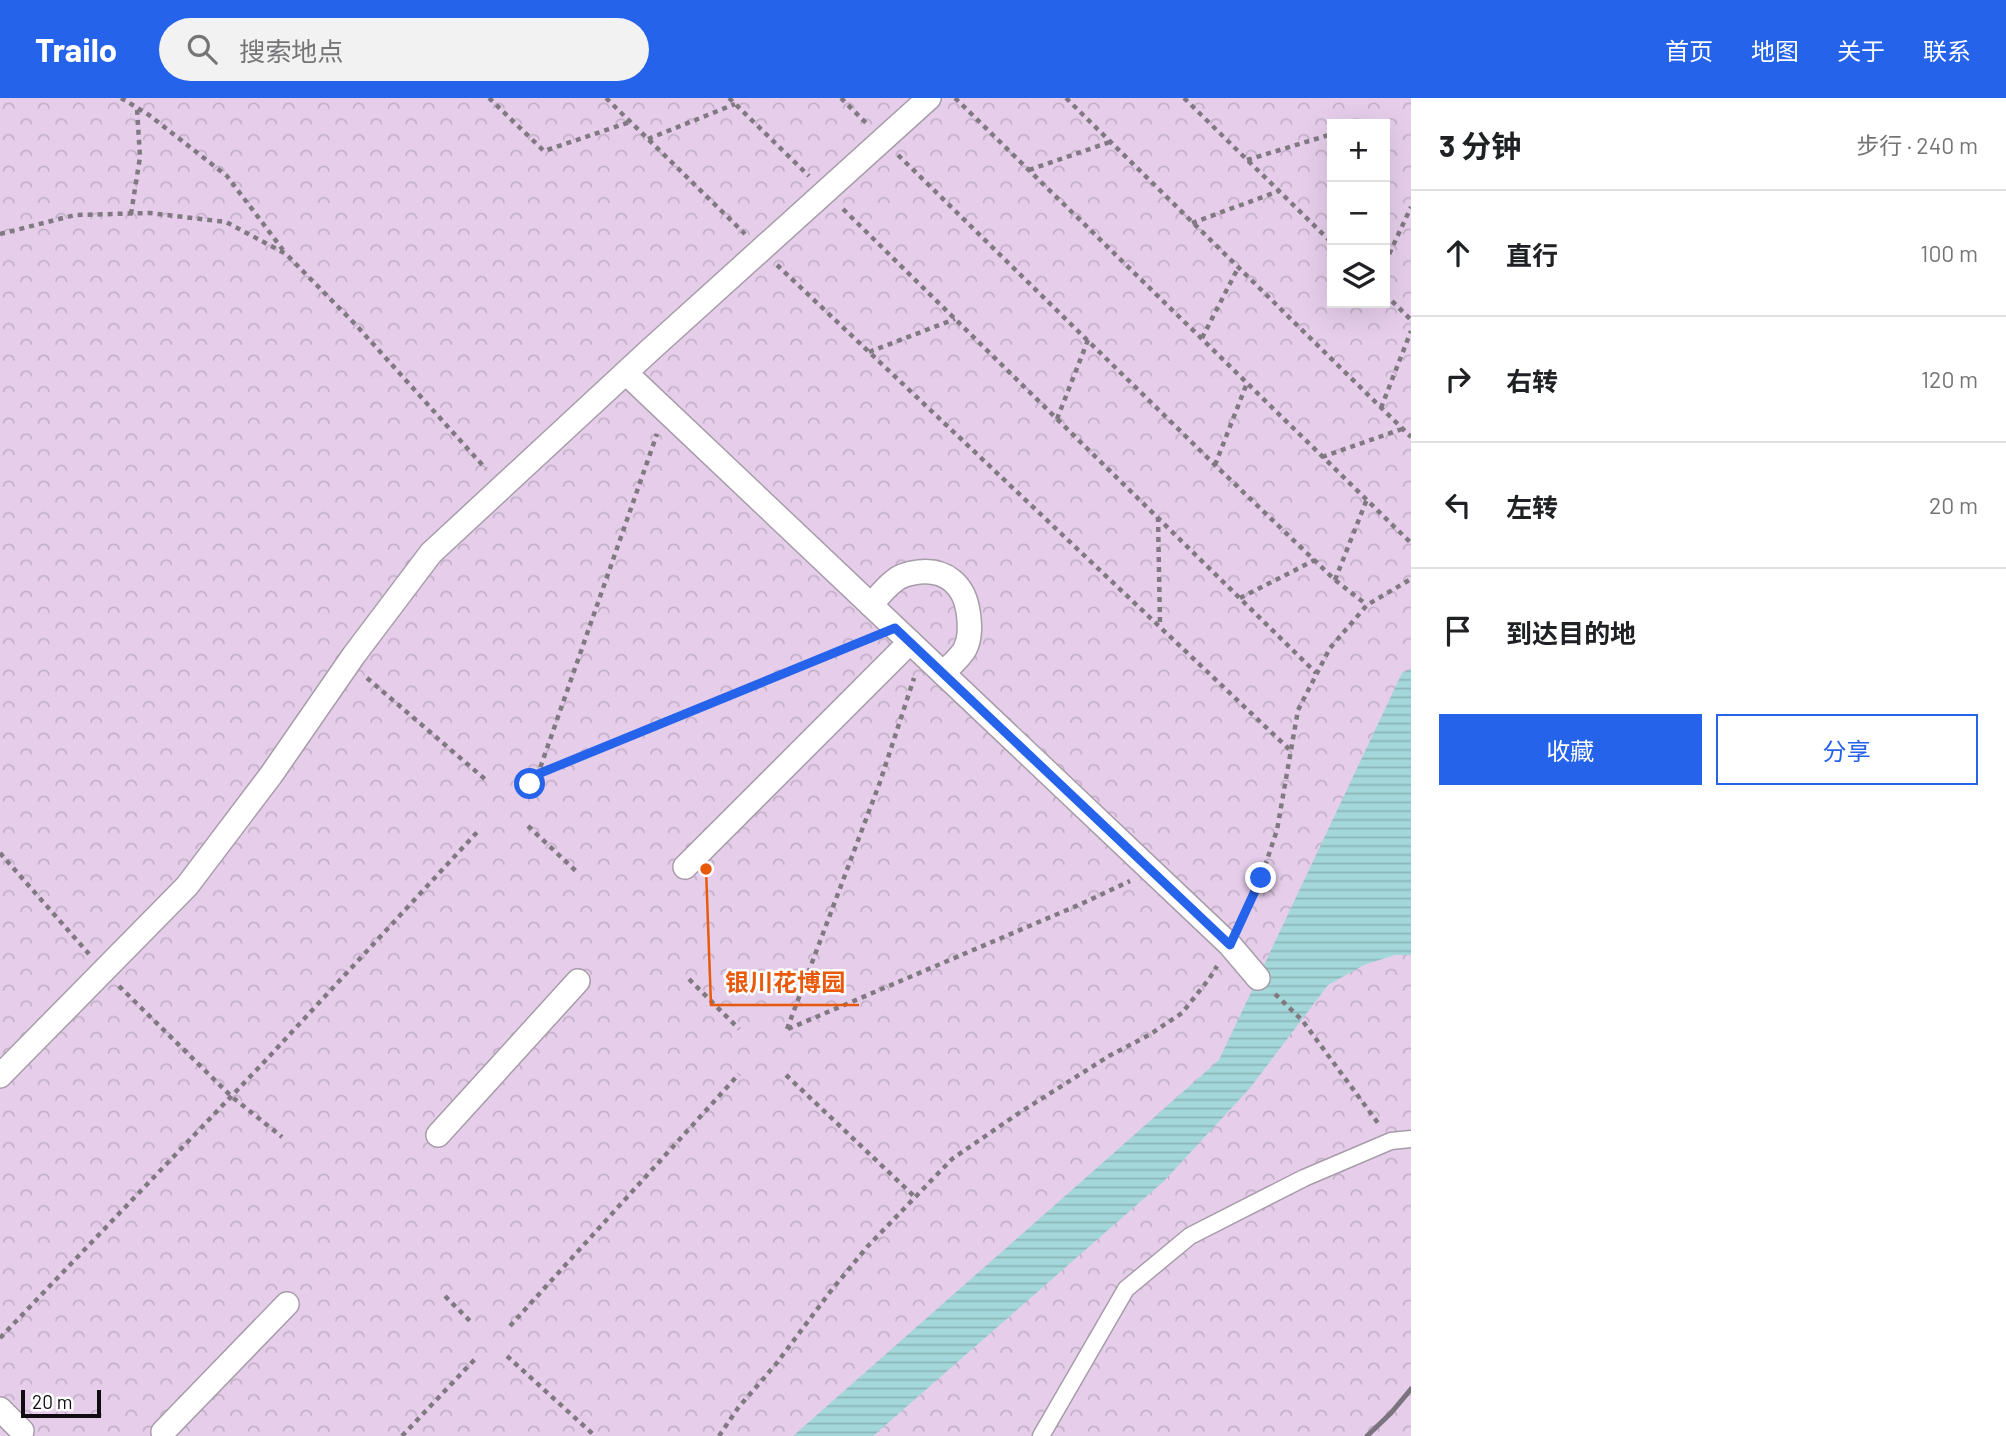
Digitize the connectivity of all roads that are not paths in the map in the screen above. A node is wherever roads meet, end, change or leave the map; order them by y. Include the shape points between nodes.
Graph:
1 (929, 98) edge
2 (626, 373) junction
3 (871, 605) junction
4 (909, 641) junction
5 (943, 673) junction
6 (685, 867) dead end
7 (1258, 978) road end
8 (578, 981) dead end
9 (0, 1076) edge
10 (438, 1135) dead end
11 (1411, 1139) edge
12 (287, 1304) dead end
13 (0, 1409) edge
14 (22, 1431) dead end
15 (163, 1432) dead end
16 (1041, 1436) edge

1 - 2 street
2 - 3 street
2 - 9 street via 431,553 187,886
3 - 4 street
3 - 5 street via 895,579 910,573 927,571 957,583 966,598 970,636
4 - 5 street
4 - 6 street
5 - 7 street via 1230,945
8 - 10 street
11 - 16 lane via 1391,1141 1304,1178 1190,1236 1126,1289
12 - 15 street
13 - 14 street

